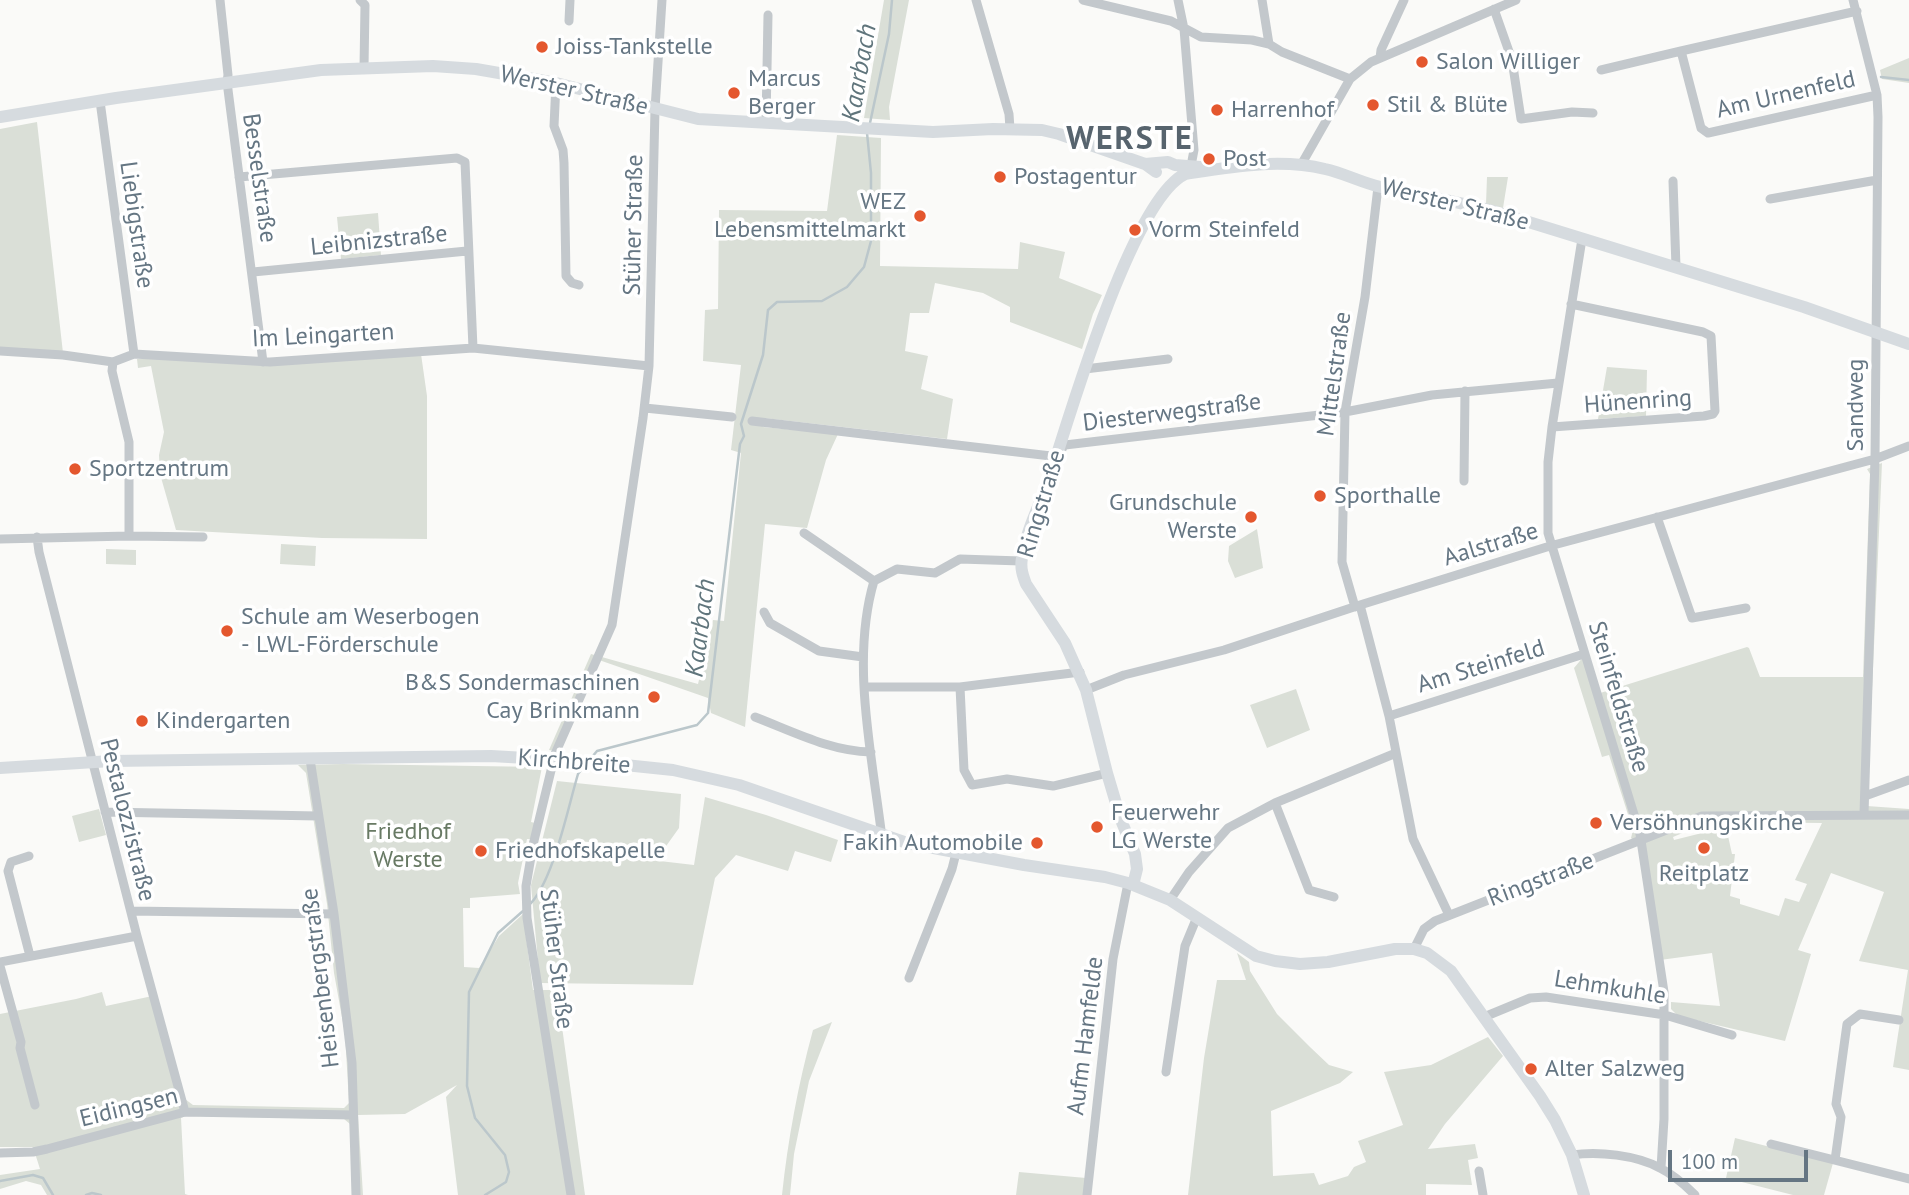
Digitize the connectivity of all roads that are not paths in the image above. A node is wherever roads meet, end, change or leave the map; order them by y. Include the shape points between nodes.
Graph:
1 (220, 0) edge
2 (360, 0) edge
3 (570, 0) edge
4 (662, 0) edge
5 (976, 0) edge
6 (1083, 0) edge
7 (1178, 0) edge
8 (1262, 0) edge
9 (1404, 0) edge
10 (1516, 0) edge
11 (1853, 0) edge
12 (1494, 9) junction
13 (1857, 11) junction
14 (768, 15) dead end
15 (569, 21) dead end
16 (1184, 29) junction
17 (1269, 44) junction
18 (1681, 51) junction
19 (1380, 58) junction
20 (364, 68) junction
21 (1601, 70) dead end
22 (1350, 79) junction
23 (227, 82) junction
24 (556, 83) junction
25 (1877, 95) junction
26 (100, 101) junction
27 (655, 109) junction
28 (1593, 113) dead end
29 (0, 117) edge
30 (766, 122) junction
31 (1010, 129) junction
32 (1175, 165) junction
33 (1301, 165) junction
34 (1191, 166) junction
35 (1230, 167) junction
36 (1158, 170) junction
37 (239, 177) junction
38 (1174, 180) junction
39 (1877, 180) junction
40 (1673, 181) dead end
41 (1378, 187) junction
42 (1770, 199) dead end
43 (1151, 212) junction
44 (1582, 239) junction
45 (467, 251) junction
46 (1676, 267) junction
47 (253, 272) junction
48 (579, 285) dead end
49 (1571, 304) junction
50 (1875, 331) junction
51 (1909, 344) edge
52 (473, 348) junction
53 (0, 351) edge
54 (134, 355) junction
55 (1168, 359) dead end
56 (113, 362) junction
57 (263, 362) junction
58 (649, 366) junction
59 (1085, 369) junction
60 (1559, 383) junction
61 (1465, 391) junction
62 (645, 408) junction
63 (1345, 412) junction
64 (732, 417) dead end
65 (752, 421) dead end
66 (1552, 427) junction
67 (1909, 446) edge
68 (1057, 455) junction
69 (1875, 459) junction
70 (1464, 481) dead end
71 (1657, 517) junction
72 (804, 533) dead end
73 (129, 536) junction
74 (37, 537) junction
75 (203, 537) dead end
76 (0, 539) edge
77 (1550, 547) junction
78 (1021, 561) junction
79 (874, 581) junction
80 (1357, 606) junction
81 (1746, 608) dead end
82 (764, 612) dead end
83 (1584, 654) junction
84 (863, 657) junction
85 (1080, 672) junction
86 (865, 687) junction
87 (960, 687) junction
88 (1086, 690) junction
89 (1389, 716) junction
90 (755, 717) dead end
91 (871, 752) junction
92 (1396, 752) junction
93 (310, 759) junction
94 (554, 760) junction
95 (93, 762) junction
96 (0, 768) edge
97 (1107, 773) junction
98 (1909, 780) edge
99 (1865, 796) junction
100 (1275, 803) junction
101 (105, 812) junction
102 (1864, 814) junction
103 (318, 816) junction
104 (1909, 816) edge
105 (880, 835) junction
106 (1641, 841) junction
107 (956, 853) junction
108 (29, 856) dead end
109 (1130, 884) junction
110 (1334, 897) dead end
111 (1170, 900) junction
112 (131, 911) junction
113 (334, 914) junction
114 (1449, 915) junction
115 (1197, 917) junction
116 (137, 936) junction
117 (1414, 949) junction
118 (30, 956) junction
119 (0, 964) edge
120 (909, 978) dead end
121 (1665, 1015) junction
122 (1484, 1017) junction
123 (1899, 1020) dead end
124 (1732, 1035) dead end
125 (1166, 1072) dead end
126 (34, 1105) dead end
127 (185, 1112) junction
128 (353, 1115) junction
129 (1771, 1144) dead end
130 (0, 1153) edge
131 (1572, 1155) junction
132 (1835, 1160) junction
133 (1661, 1168) junction
134 (1479, 1171) dead end
135 (1909, 1179) edge
136 (356, 1195) edge
137 (571, 1195) edge
138 (1087, 1195) edge
139 (1483, 1195) edge
140 (1584, 1195) edge
141 (1695, 1195) edge

1 - 23 street, Besselstraße
2 - 20 street via 365,5
3 - 15 street
4 - 27 street, Stüher Straße
5 - 31 street
6 - 16 street via 1171,21
7 - 16 street
8 - 17 street
9 - 19 street
10 - 12 street
11 - 13 street, Sandweg
12 - 19 street
12 - 28 street via 1512,60 1521,119
13 - 18 street
13 - 25 street, Sandweg
14 - 30 street
16 - 17 street via 1201,37
16 - 34 street via 1194,150
17 - 22 street
18 - 21 street
18 - 25 street, Am Urnenfeld via 1701,128 1708,133
19 - 22 street
20 - 23 street, Werster Straße
20 - 24 street, Werster Straße via 476,69
22 - 33 street
23 - 26 street, Werster Straße
23 - 37 street, Besselstraße
24 - 27 street, Werster Straße
24 - 48 street via 554,127 563,150 566,275
25 - 39 street, Sandweg
26 - 29 street, Werster Straße
26 - 54 street, Liebigstraße
27 - 30 street, Werster Straße via 698,119
27 - 58 street, Stüher Straße
30 - 31 street, Werster Straße via 944,132
31 - 36 street, Werster Straße via 1052,132
32 - 34 street, Werster Straße
32 - 36 street, Werster Straße via 1168,162
32 - 38 street
33 - 35 street, Werster Straße
33 - 41 street, Werster Straße
34 - 35 street, Werster Straße
35 - 38 street, Werster Straße
36 - 38 street, Werster Straße via 1161,181
36 - 43 street, Ringstraße
37 - 45 street via 457,158 465,162
37 - 47 street, Besselstraße
38 - 43 street, Ringstraße
39 - 42 street
39 - 50 street, Sandweg
40 - 46 street
41 - 44 street, Werster Straße via 1457,201
41 - 63 street, Mittelstraße
43 - 59 street, Ringstraße via 1098,328
44 - 46 street, Werster Straße
44 - 49 street, Steinfeldstraße
45 - 47 street, Leibnizstraße
45 - 52 street
46 - 50 street, Werster Straße
47 - 57 street, Besselstraße
49 - 60 street, Steinfeldstraße
49 - 66 street, Hünenring via 1711,336 1715,411 1704,416
50 - 51 street, Werster Straße
50 - 69 street, Sandweg
52 - 57 street, Im Leingarten
52 - 58 street, Im Leingarten
53 - 56 street, Im Leingarten
54 - 56 street, Im Leingarten
54 - 57 street, Im Leingarten
55 - 59 street
56 - 73 street via 129,442
58 - 62 street, Stüher Straße
59 - 68 street, Ringstraße
60 - 61 street, Diesterwegstraße
60 - 66 street, Steinfeldstraße
61 - 63 street, Diesterwegstraße
61 - 70 street
62 - 64 street
62 - 94 street, Stüher Straße via 612,625
63 - 68 street, Diesterwegstraße via 1065,445
63 - 80 street, Mittelstraße via 1342,562
65 - 68 street, Diesterwegstraße
66 - 77 street, Steinfeldstraße
67 - 69 street, Aalstraße
68 - 78 street, Ringstraße
69 - 71 street, Aalstraße
69 - 99 street, Sandweg
71 - 77 street, Aalstraße
71 - 81 street via 1692,618
72 - 79 street
73 - 74 street
73 - 75 street
74 - 76 street
74 - 95 street, Pestalozzistraße
77 - 80 street, Aalstraße
77 - 83 street, Steinfeldstraße
78 - 79 street via 960,559 935,573 897,569
78 - 85 street, Ringstraße via 1026,584
79 - 84 street
80 - 88 street, Aalstraße
80 - 89 street, Mittelstraße
82 - 84 street via 770,623 819,651
83 - 89 street, Am Steinfeld
83 - 106 street, Steinfeldstraße
84 - 86 street
85 - 87 street
85 - 88 street, Ringstraße
86 - 87 street
86 - 91 street
87 - 97 street via 964,770 972,785 1007,779 1053,786
88 - 97 street, Ringstraße
89 - 92 street, Mittelstraße
90 - 91 street via 848,752
91 - 105 street
92 - 100 street
92 - 114 street, Mittelstraße via 1413,839
93 - 94 street, Kirchbreite via 491,756
93 - 95 street, Kirchbreite
93 - 103 street, Heisenbergstraße
94 - 105 street, Kirchbreite via 706,776
94 - 137 street, Stüher Straße via 533,845 526,902
95 - 96 street, Kirchbreite
95 - 101 street, Pestalozzistraße
97 - 109 street, Ringstraße via 1135,854
98 - 99 street
99 - 102 street, Sandweg
100 - 110 street via 1309,890
100 - 111 street via 1228,828
101 - 103 street
101 - 112 street, Pestalozzistraße
102 - 104 street, Ringstraße
102 - 106 street, Ringstraße via 1712,814
103 - 113 street, Heisenbergstraße
105 - 107 street, Kirchbreite
106 - 114 street, Ringstraße
106 - 121 street, Steinfeldstraße
107 - 109 street, Kirchbreite
107 - 120 street
108 - 118 street via 11,862 8,871
109 - 111 street
109 - 138 street, Aufm Hamfelde via 1113,959
111 - 115 street
112 - 113 street
112 - 116 street, Pestalozzistraße
113 - 128 street, Heisenbergstraße via 352,1063
114 - 117 street, Ringstraße via 1424,929
115 - 117 street via 1255,956 1300,964
115 - 125 street via 1185,946
116 - 118 street
116 - 127 street, Pestalozzistraße
117 - 122 street via 1438,959 1451,971
118 - 119 street
119 - 126 street
121 - 122 street, Lehmkuhle via 1537,997
121 - 124 street, Lehmkuhle
121 - 133 street, Steinfeldstraße
122 - 131 street via 1540,1096
123 - 132 street via 1860,1014 1847,1024 1836,1104 1841,1117
127 - 128 street, Eidingsen
127 - 130 street, Eidingsen via 33,1152
128 - 136 street, Heisenbergstraße
129 - 132 street
131 - 133 street via 1621,1157
131 - 140 street
132 - 135 street
133 - 141 street
134 - 139 street

